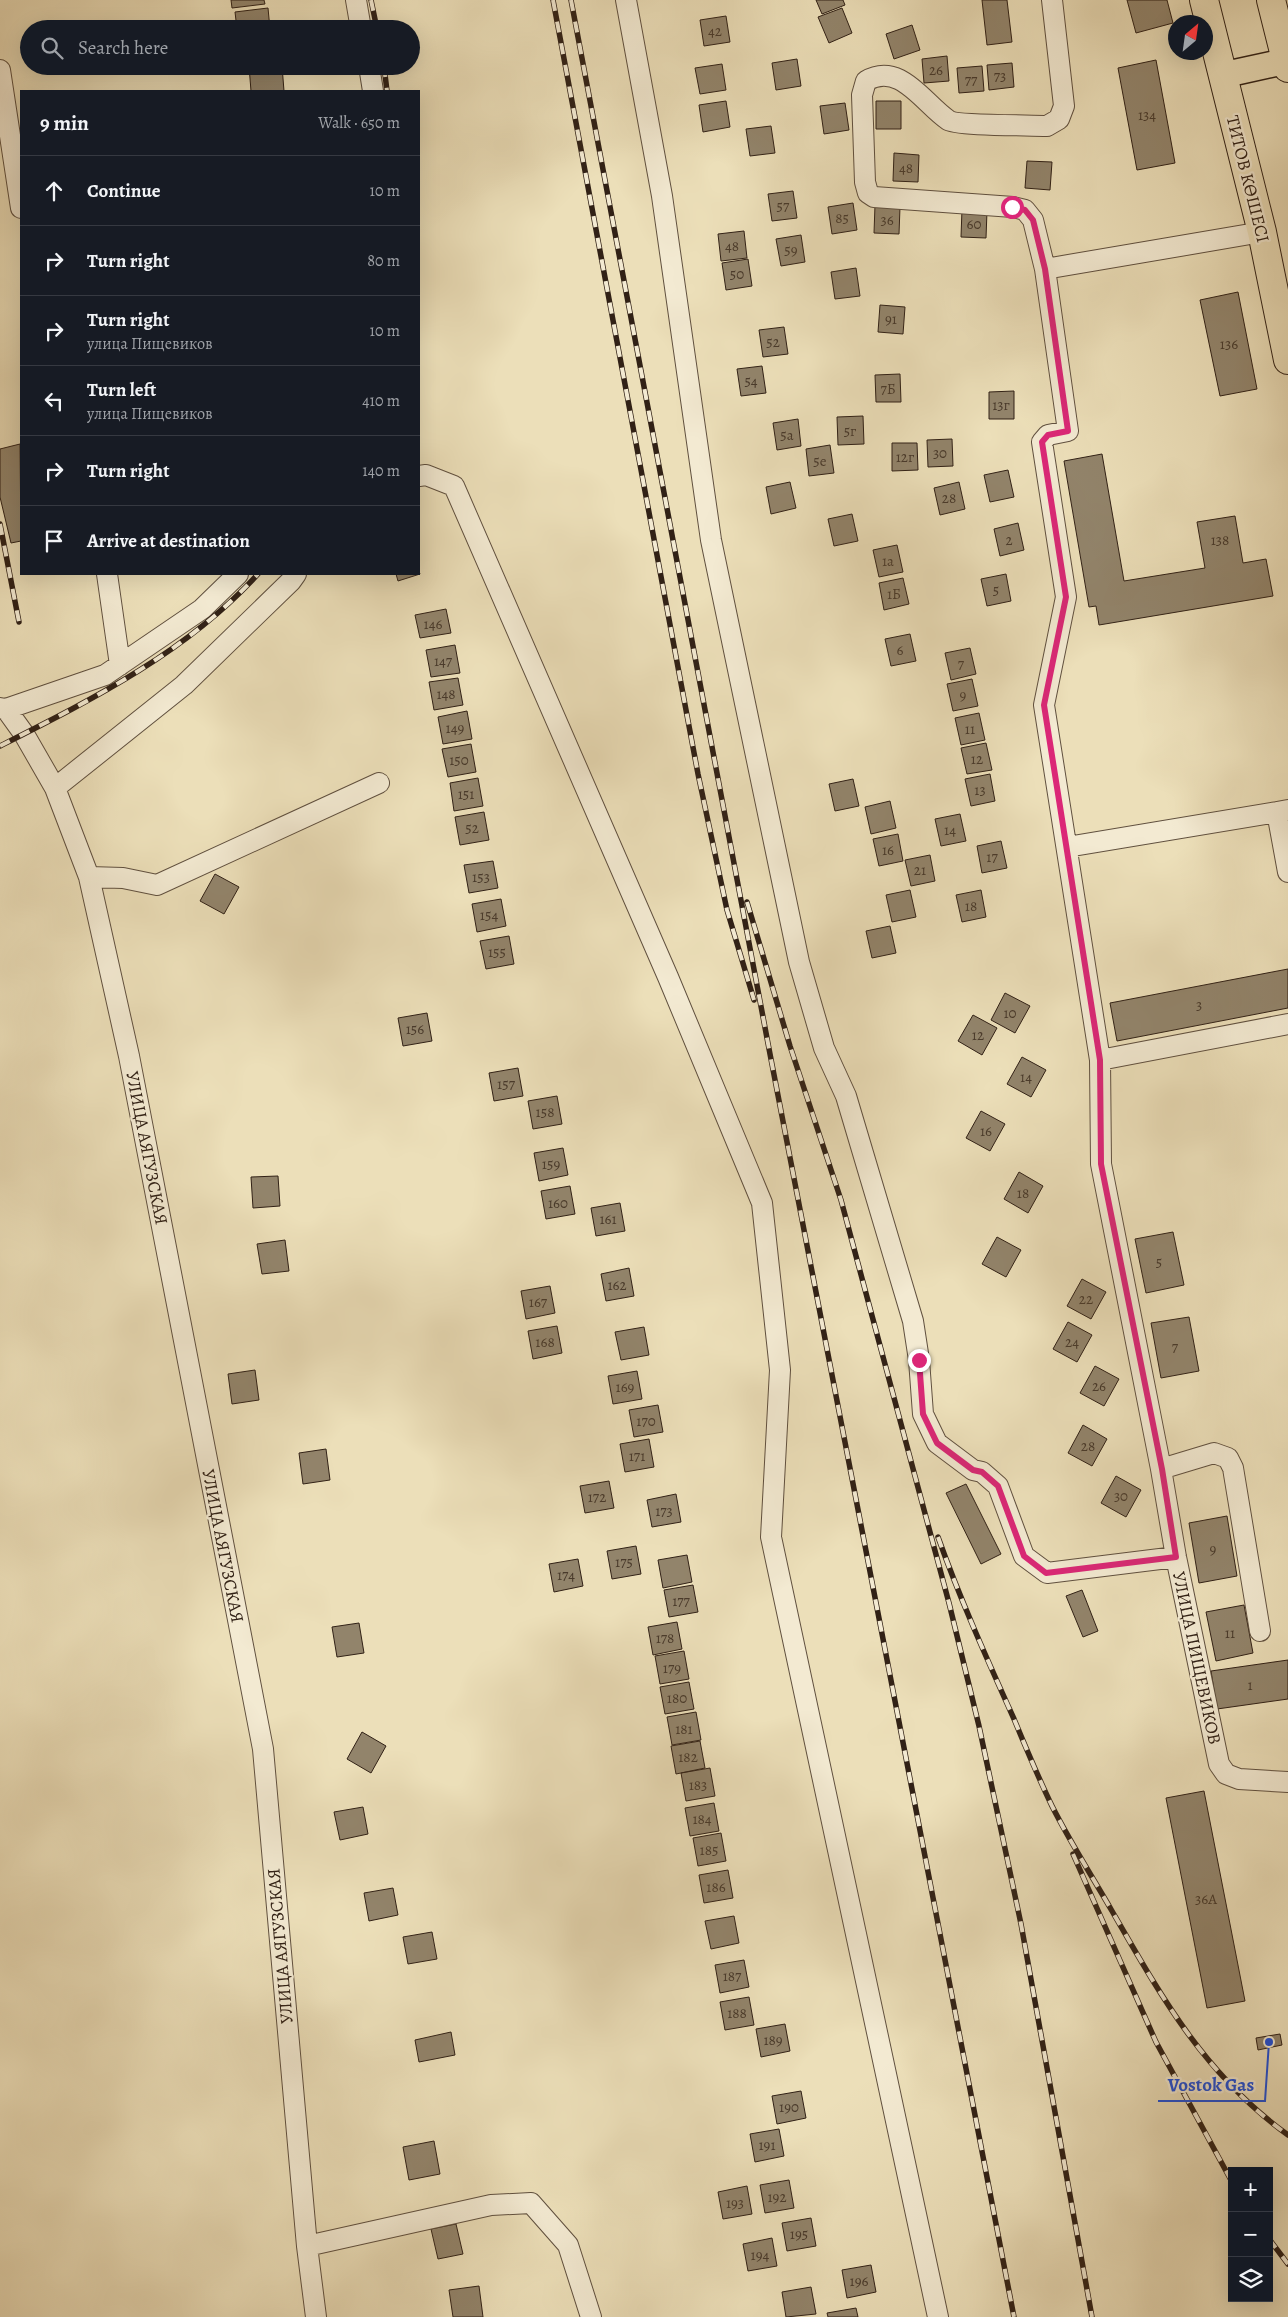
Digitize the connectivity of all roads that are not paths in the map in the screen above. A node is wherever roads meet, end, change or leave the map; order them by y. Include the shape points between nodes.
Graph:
1 (356, 0) edge
2 (626, 0) edge
3 (1052, 0) edge
4 (1204, 0) edge
5 (1271, 0) edge
6 (359, 20) edge
7 (1287, 65) edge
8 (0, 70) edge
9 (371, 75) edge
10 (1223, 75) junction
11 (374, 90) edge
12 (20, 201) edge
13 (1262, 232) junction
14 (1045, 269) junction
15 (1288, 360) edge
16 (420, 476) edge
17 (107, 575) edge
18 (237, 575) edge
19 (295, 575) edge
20 (120, 665) junction
21 (3, 709) edge
22 (379, 783) dead end
23 (55, 788) junction
24 (1282, 811) edge
25 (1067, 847) junction
26 (1288, 872) edge
27 (89, 877) junction
28 (1288, 1024) edge
29 (1100, 1060) junction
30 (1162, 1469) junction
31 (1176, 1557) junction
32 (1260, 1631) dead end
33 (1288, 1782) edge
34 (307, 2246) junction
35 (316, 2317) edge
36 (591, 2317) edge
37 (938, 2317) edge

1 - 6 street
2 - 31 street via 662,196 711,540 799,962 824,1048 846,1096 914,1320 923,1414 937,1443 998,1486 1024,1556 1046,1573
3 - 14 street via 1064,106 1059,118 1047,126 950,122 900,78 877,74 866,81 862,95 868,193 874,197 1025,210 1033,220
4 - 10 highway, ТИТОВ КӨШЕСІ
5 - 7 highway
7 - 10 main road
8 - 12 street
9 - 11 street
10 - 13 highway, ТИТОВ КӨШЕСІ
13 - 14 street
13 - 15 highway, ТИТОВ КӨШЕСІ
14 - 25 street, УЛИЦА ПИЩЕВИКОВ via 1068,431 1048,435 1042,442 1066,597 1044,705
16 - 37 street via 426,474 454,486 668,977 762,1203 780,1370 771,1537
17 - 20 street
18 - 20 street via 202,609
19 - 23 street via 184,685
20 - 21 street via 105,674
21 - 23 street, УЛИЦА АЯГУЗСКАЯ via 24,734
22 - 27 street via 157,885 123,878
23 - 27 street, УЛИЦА АЯГУЗСКАЯ
24 - 25 street
24 - 26 street
25 - 29 street, УЛИЦА ПИЩЕВИКОВ
27 - 34 street, УЛИЦА АЯГУЗСКАЯ via 129,1056 263,1749
28 - 29 street
29 - 30 street, УЛИЦА ПИЩЕВИКОВ via 1101,1164
30 - 31 street, УЛИЦА ПИЩЕВИКОВ
30 - 32 street via 1214,1453 1228,1458 1233,1468
31 - 33 street, УЛИЦА ПИЩЕВИКОВ via 1219,1764 1226,1774 1239,1779
34 - 35 street, УЛИЦА АЯГУЗСКАЯ
34 - 36 street via 491,2205 531,2203 568,2245

